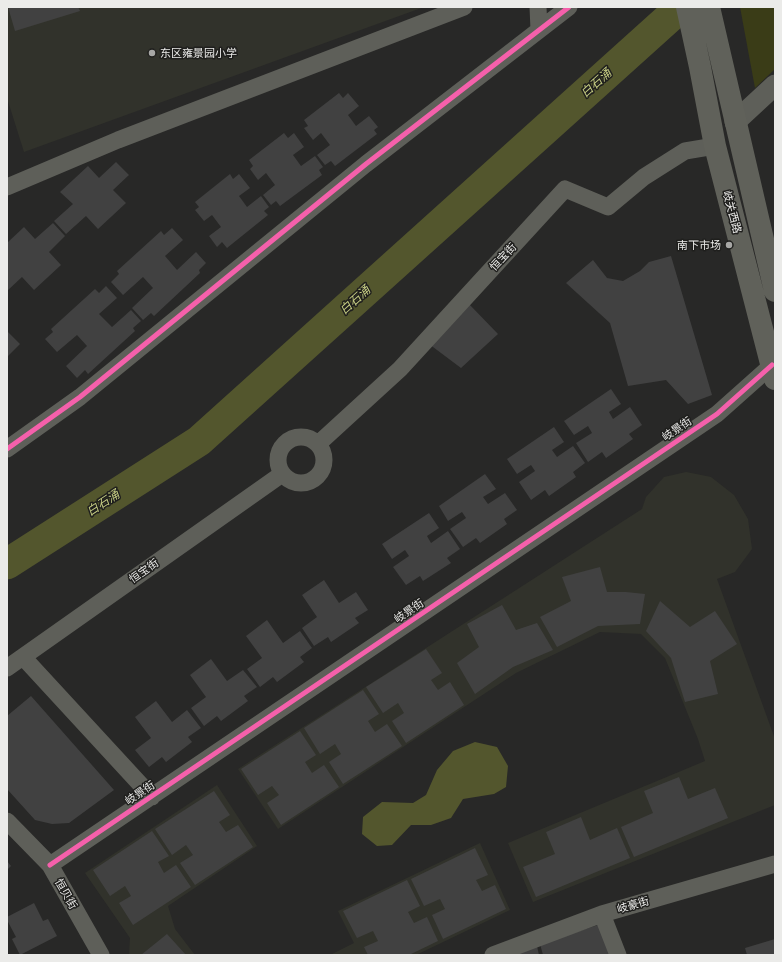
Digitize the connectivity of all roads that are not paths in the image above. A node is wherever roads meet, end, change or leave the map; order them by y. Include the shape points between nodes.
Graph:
1 (464, 7) edge
2 (538, 7) edge
3 (569, 7) edge
4 (687, 7) edge
5 (709, 7) edge
6 (540, 30) junction
7 (775, 84) edge
8 (735, 122) junction
9 (715, 146) junction
10 (7, 187) edge
11 (775, 291) edge
12 (773, 372) edge
13 (318, 444) junction
14 (7, 448) edge
15 (282, 474) junction
16 (24, 657) junction
17 (7, 668) edge
18 (152, 797) junction
19 (7, 821) edge
20 (775, 864) edge
21 (50, 865) junction
22 (602, 914) junction
23 (101, 955) edge
24 (493, 955) edge
25 (618, 955) edge

1 - 10 street via 118,140
2 - 6 street
3 - 6 street
4 - 9 main road, 岐关西路
5 - 8 main road, 岐关西路
6 - 14 street via 366,164 80,398
7 - 8 street
8 - 11 main road, 岐关西路
9 - 12 main road, 岐关西路
9 - 13 street, 恒宝街 via 685,151 644,177 608,207 565,189 400,370
12 - 18 street, 岐景街 via 717,414
13 - 15 street via 311,439 296,437 283,445 277,459
13 - 15 street via 322,450 324,465 316,478 302,484 294,483
15 - 16 street, 恒宝街
16 - 17 street, 恒宝街
16 - 18 street
18 - 21 street, 岐景街
19 - 21 street, 恒贝街
20 - 22 street, 岐豪街
21 - 23 street, 恒贝街
22 - 24 street, 岐豪街
22 - 25 street

